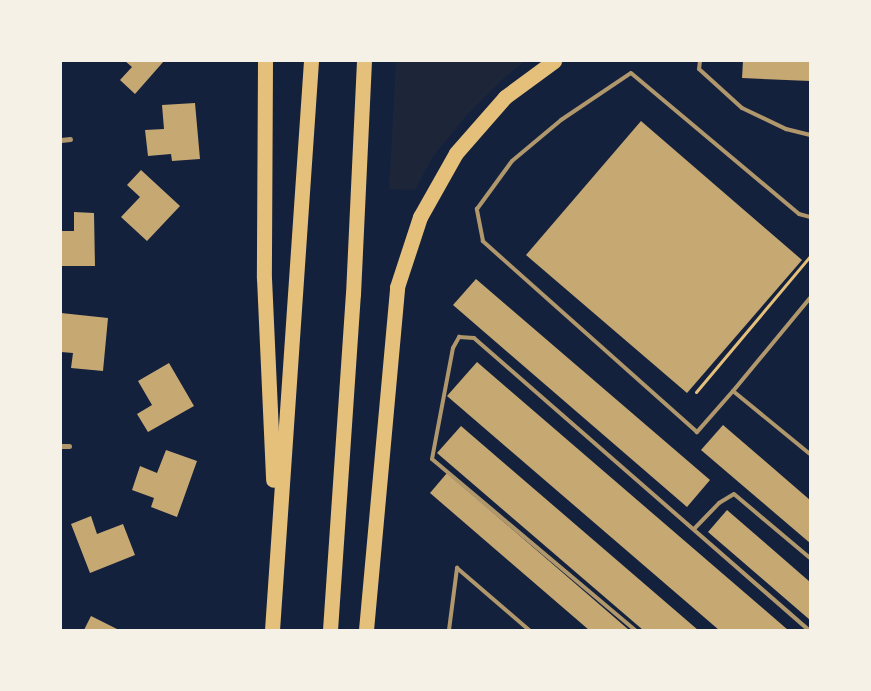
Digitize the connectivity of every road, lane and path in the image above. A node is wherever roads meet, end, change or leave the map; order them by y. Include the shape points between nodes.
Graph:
1 (265, 61) edge
2 (311, 61) edge
3 (364, 61) edge
4 (554, 61) edge
5 (700, 61) edge
6 (810, 135) edge
7 (70, 139) dead end
8 (61, 140) edge
9 (810, 217) edge
10 (810, 256) edge
11 (810, 298) edge
12 (733, 391) junction
13 (696, 392) dead end
14 (61, 446) edge
15 (69, 446) dead end
16 (810, 454) edge
17 (694, 529) junction
18 (276, 551) junction
19 (810, 558) edge
20 (272, 630) edge
21 (330, 630) edge
22 (366, 630) edge
23 (449, 630) edge
24 (529, 630) edge
25 (635, 630) edge
26 (809, 630) edge

1 - 18 highway via 264,278
2 - 18 highway
3 - 21 highway via 353,294
4 - 22 highway via 505,98 462,146 420,217 397,287
5 - 6 lane via 699,69 742,108 786,129
7 - 8 street
9 - 12 lane via 799,214 631,72 561,120 512,161 477,209 483,241 698,432
10 - 13 path
11 - 12 lane
12 - 16 lane
14 - 15 street
17 - 19 lane via 718,503 734,494
17 - 25 lane via 474,338 459,337 453,348 432,459
17 - 26 lane
18 - 20 highway
23 - 24 lane via 457,568

